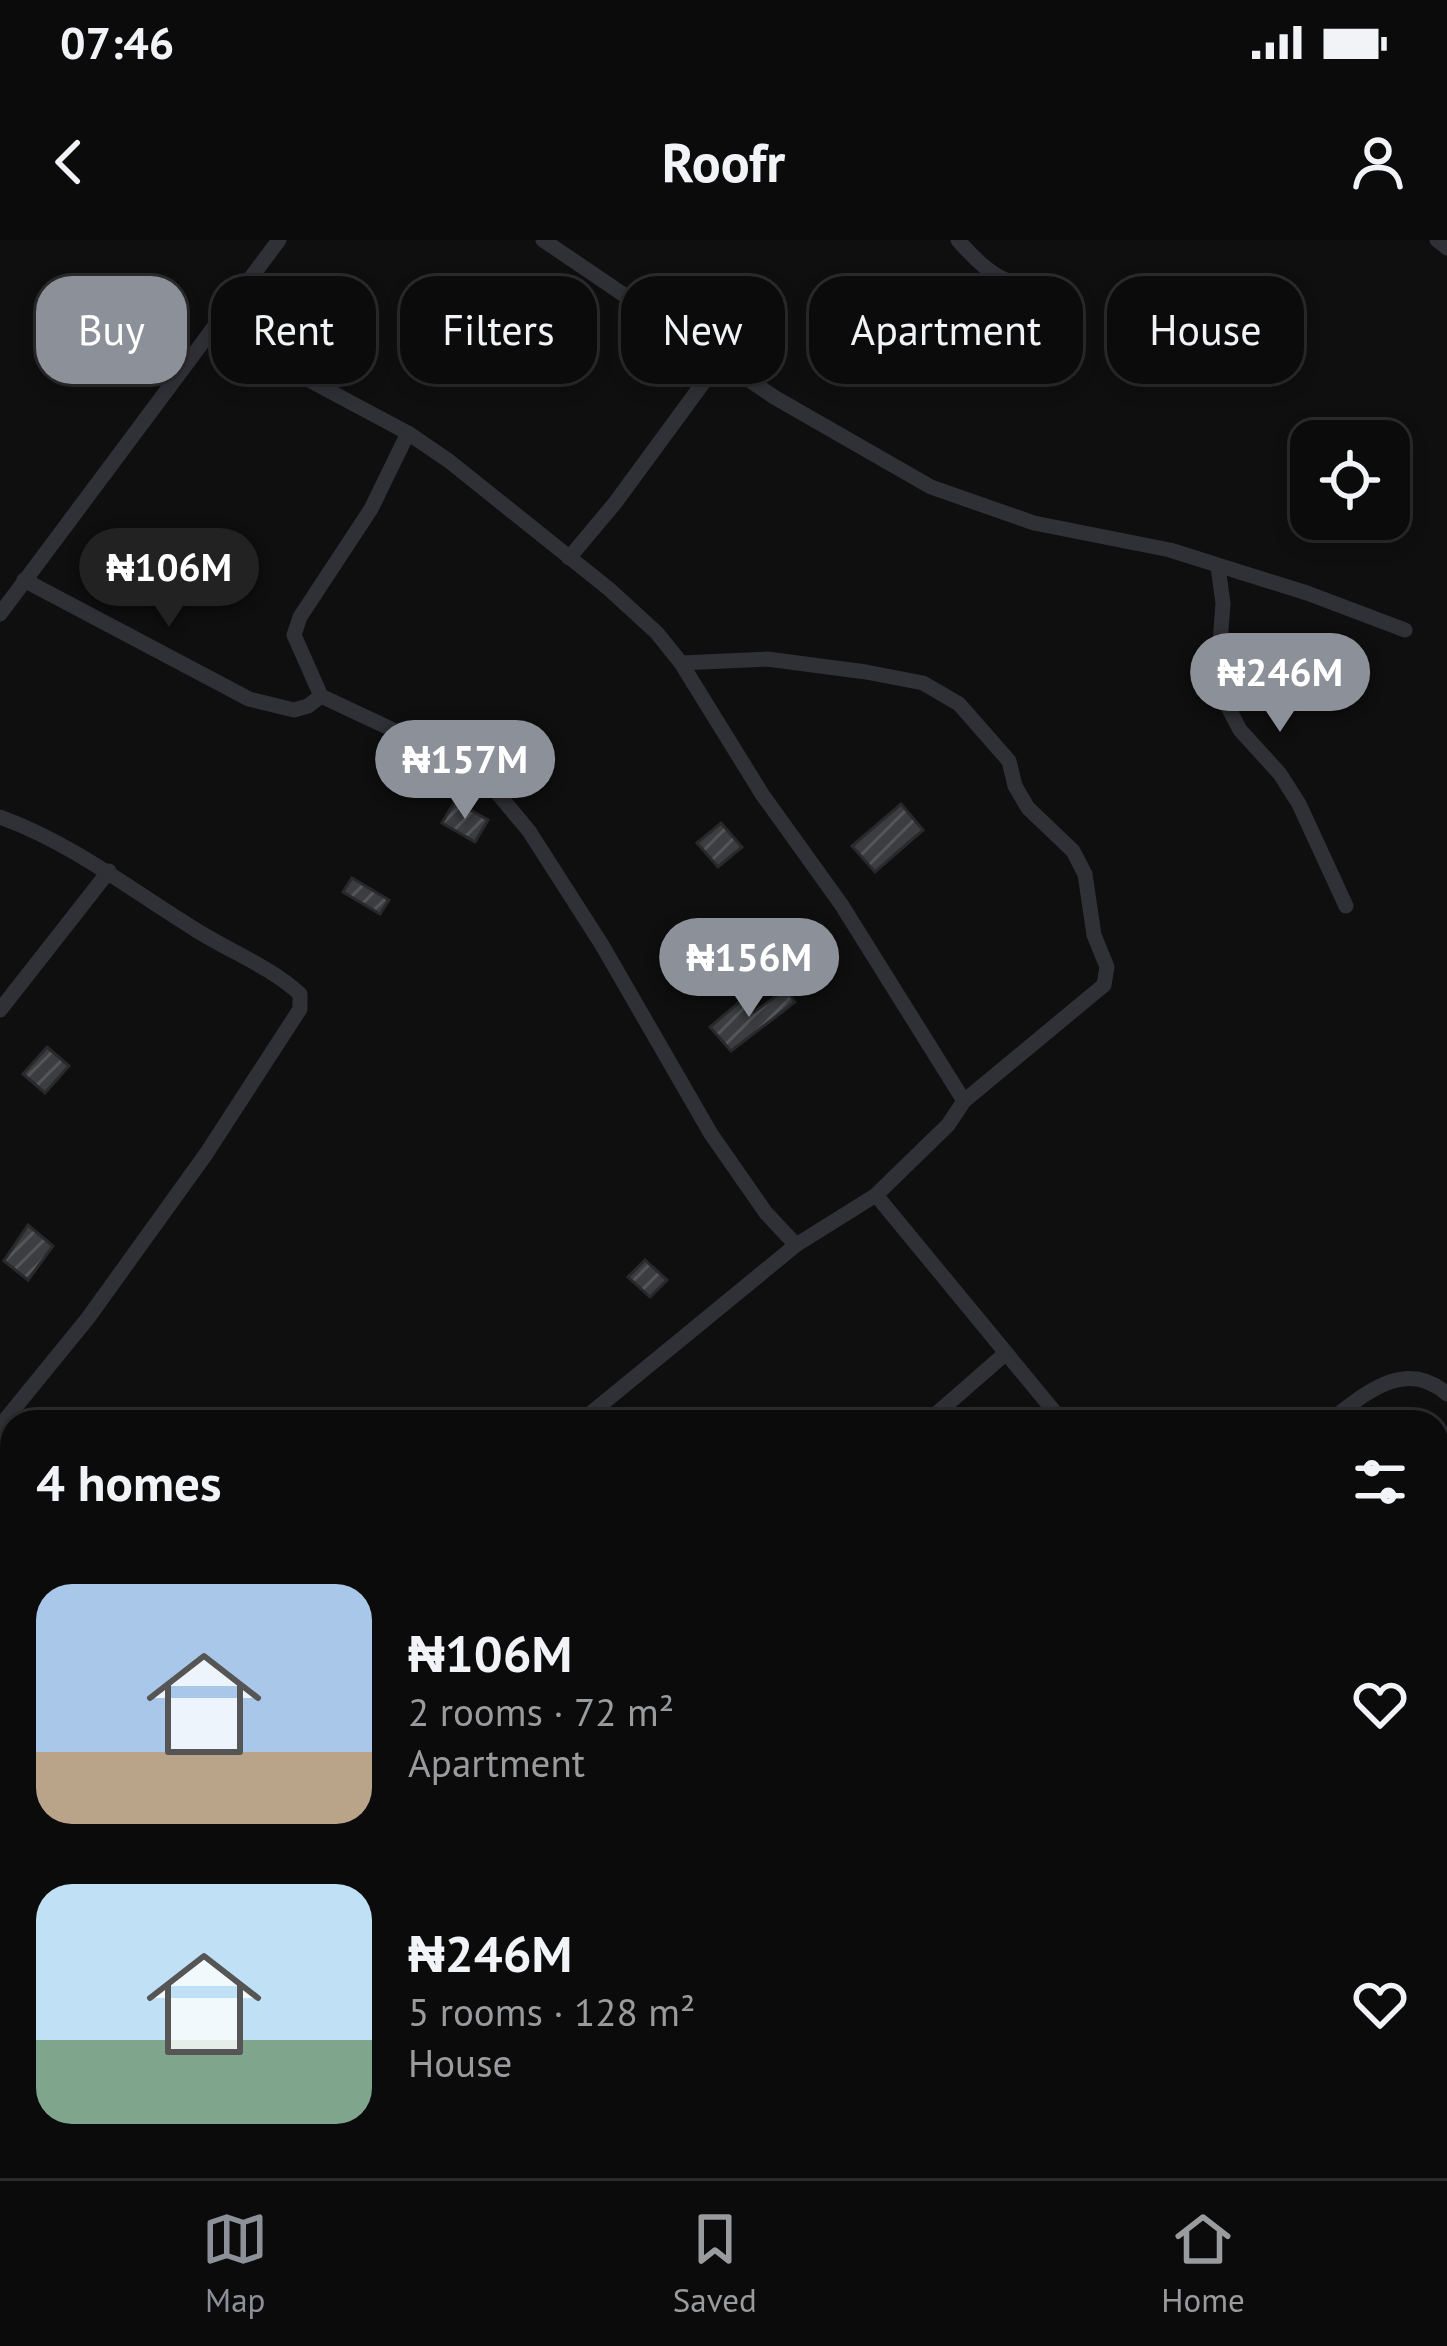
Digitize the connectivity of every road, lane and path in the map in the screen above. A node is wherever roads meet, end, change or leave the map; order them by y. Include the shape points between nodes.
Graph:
1 (279, 240) edge
2 (543, 240) edge
3 (958, 240) edge
4 (1437, 240) edge
5 (566, 246) edge
6 (1447, 248) edge
7 (252, 276) edge
8 (996, 276) edge
9 (621, 287) edge
10 (211, 330) edge
11 (316, 384) edge
12 (702, 384) edge
13 (755, 384) edge
14 (408, 433) junction
15 (569, 558) junction
16 (1218, 567) junction
17 (24, 580) junction
18 (0, 614) edge
19 (1405, 630) dead end
20 (681, 663) junction
21 (322, 696) junction
22 (0, 817) edge
23 (109, 871) junction
24 (1346, 906) dead end
25 (0, 1010) edge
26 (964, 1101) junction
27 (876, 1195) junction
28 (796, 1245) junction
29 (1006, 1353) junction
30 (1447, 1394) edge
31 (12, 1410) edge
32 (595, 1410) edge
33 (941, 1410) edge
34 (1054, 1410) edge
35 (1344, 1410) edge

1 - 7 street
2 - 5 street
3 - 8 street
4 - 6 street
5 - 9 street
10 - 17 street
11 - 14 street
12 - 15 street
13 - 16 street via 931,487 1034,523
14 - 15 street
14 - 21 street via 294,635
15 - 20 street
16 - 19 street
16 - 24 street via 1220,692 1299,804
17 - 18 street
17 - 21 street via 249,699 293,710
20 - 26 street
20 - 26 street via 767,659 940,689 993,740 1028,808 1073,851 1108,967 1104,985
21 - 28 street via 438,752 494,789 530,830 711,1134
22 - 23 street
23 - 25 street
23 - 31 street via 280,976 300,994 300,1009 193,1172
26 - 27 street
27 - 28 street
27 - 29 street
28 - 32 street
29 - 33 street
29 - 34 street
30 - 35 street via 1411,1377 1395,1379

